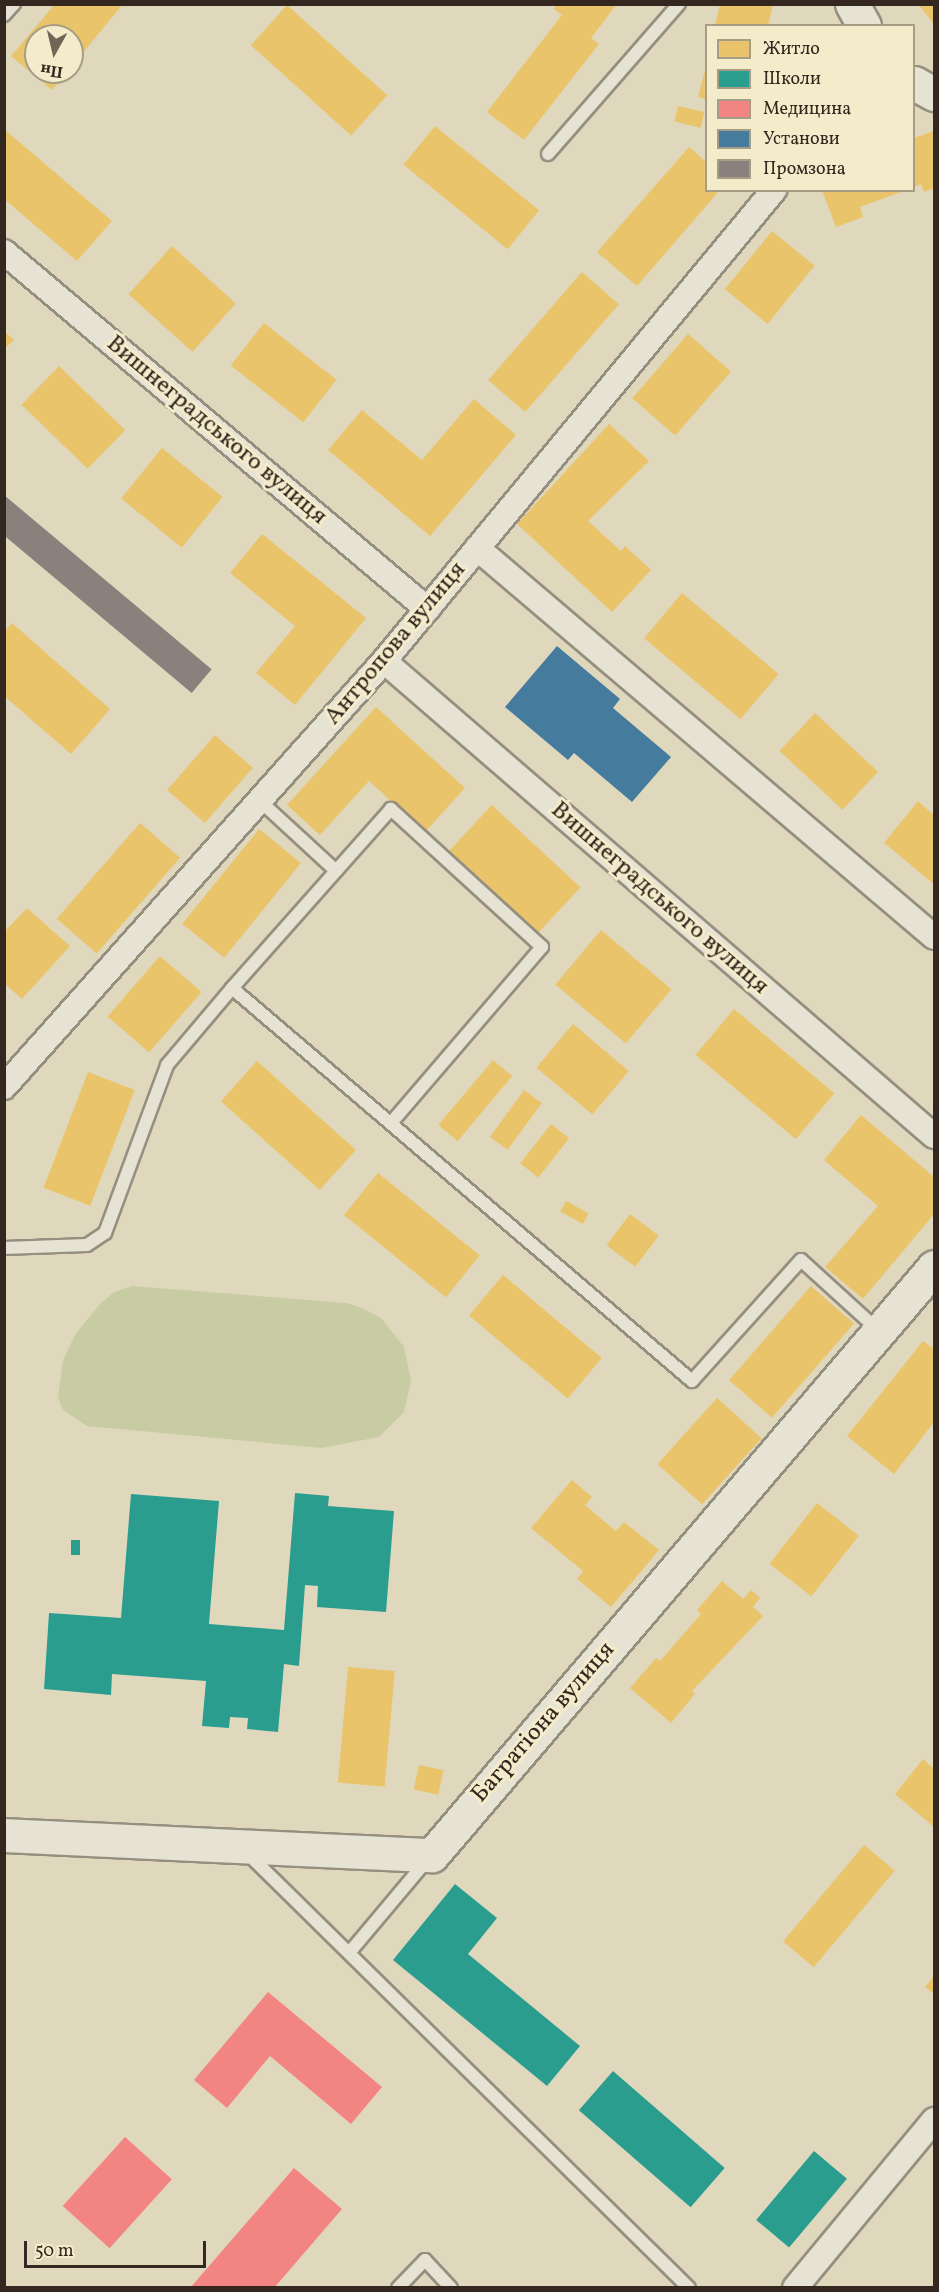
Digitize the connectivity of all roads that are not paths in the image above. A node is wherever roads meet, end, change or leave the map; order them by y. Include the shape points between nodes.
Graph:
1 (14, 4) edge
2 (679, 4) edge
3 (852, 4) edge
4 (4, 15) edge
5 (863, 24) edge
6 (915, 84) edge
7 (934, 94) edge
8 (548, 154) dead end
9 (772, 192) edge
10 (4, 252) edge
11 (477, 548) junction
12 (427, 609) junction
13 (384, 661) junction
14 (260, 801) junction
15 (336, 871) junction
16 (934, 937) edge
17 (232, 988) junction
18 (4, 1087) edge
19 (391, 1123) junction
20 (934, 1136) edge
21 (4, 1248) edge
22 (934, 1267) edge
23 (879, 1332) junction
24 (4, 1835) edge
25 (240, 1846) junction
26 (432, 1855) junction
27 (349, 1953) junction
28 (934, 2120) edge
29 (398, 2288) edge
30 (451, 2288) edge
31 (689, 2288) edge
32 (795, 2288) edge

1 - 4 lane
2 - 8 lane
3 - 5 street
6 - 7 street
9 - 11 street, Антропова вулиця
10 - 12 street, Вишнеградського вулиця
11 - 12 street, Антропова вулиця
11 - 16 street
12 - 13 street, Антропова вулиця
13 - 14 street, Антропова вулиця
13 - 20 street, Вишнеградського вулиця
14 - 15 lane
14 - 18 street, Антропова вулиця
15 - 17 lane
15 - 19 lane via 391,809 542,947
17 - 19 lane
17 - 21 lane via 166,1065 105,1233 87,1245
19 - 23 lane via 692,1381 801,1260
22 - 23 street, Багратіона вулиця
23 - 26 street, Багратіона вулиця
24 - 25 street
25 - 26 street
25 - 27 lane
26 - 27 lane
27 - 31 lane
28 - 32 street
29 - 30 lane via 425,2260

